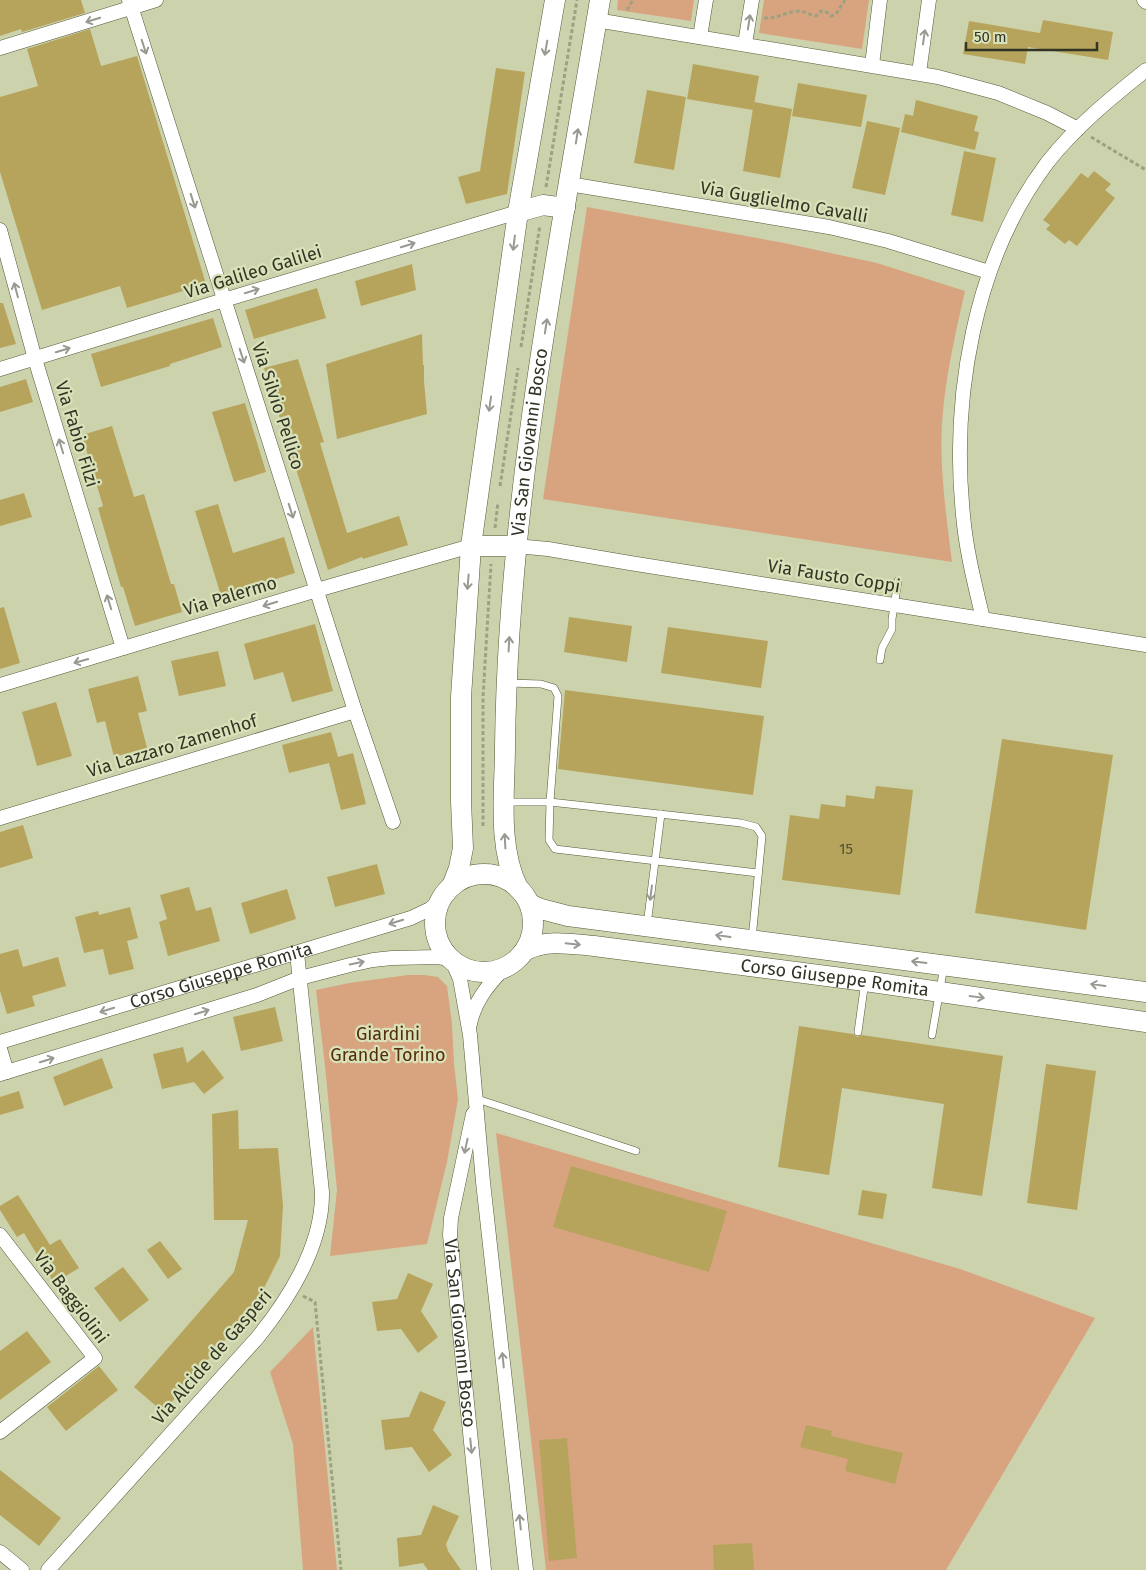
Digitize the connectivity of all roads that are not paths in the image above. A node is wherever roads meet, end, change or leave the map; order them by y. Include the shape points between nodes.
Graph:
1 (156, 0) edge
2 (554, 0) edge
3 (600, 0) edge
4 (706, 0) edge
5 (752, 0) edge
6 (880, 0) edge
7 (928, 0) edge
8 (130, 4) edge
9 (596, 20) junction
10 (700, 37) junction
11 (745, 44) junction
12 (0, 48) edge
13 (872, 65) junction
14 (1146, 70) edge
15 (919, 73) junction
16 (1078, 128) junction
17 (569, 184) junction
18 (565, 208) junction
19 (518, 212) junction
20 (0, 230) edge
21 (989, 272) junction
22 (224, 300) junction
23 (35, 359) junction
24 (0, 369) edge
25 (471, 546) junction
26 (516, 546) junction
27 (898, 581) dead end
28 (317, 590) junction
29 (894, 605) junction
30 (983, 619) junction
31 (1146, 645) edge
32 (123, 648) junction
33 (880, 660) dead end
34 (507, 683) junction
35 (0, 684) edge
36 (355, 711) junction
37 (505, 802) junction
38 (550, 802) junction
39 (661, 814) junction
40 (0, 818) edge
41 (394, 822) dead end
42 (655, 861) junction
43 (758, 873) junction
44 (452, 886) junction
45 (518, 888) junction
46 (440, 901) junction
47 (530, 904) junction
48 (647, 926) junction
49 (752, 940) junction
50 (526, 950) junction
51 (297, 953) junction
52 (451, 960) junction
53 (944, 965) junction
54 (504, 968) junction
55 (300, 978) junction
56 (865, 981) junction
57 (940, 992) junction
58 (1146, 992) edge
59 (1146, 1022) edge
60 (858, 1032) dead end
61 (470, 1035) junction
62 (932, 1035) dead end
63 (0, 1042) edge
64 (0, 1049) edge
65 (3, 1073) edge
66 (477, 1098) junction
67 (636, 1151) dead end
68 (0, 1235) edge
69 (0, 1432) edge
70 (0, 1552) edge
71 (22, 1570) edge
72 (48, 1570) edge
73 (484, 1570) edge
74 (526, 1570) edge

1 - 8 street
2 -> 19 main road
3 - 9 main road, Via San Giovanni Bosco
4 - 10 street
11 -> 5 street
6 - 13 street
15 -> 7 street
8 -> 12 street
8 -> 22 street, Via Silvio Pellico
9 - 10 street
17 -> 9 main road, Via San Giovanni Bosco
10 - 11 street
11 - 13 street
13 - 15 street
14 - 16 street
15 - 16 street via 998,93
16 - 21 street via 1047,163 1020,204
17 - 18 main road, Via San Giovanni Bosco
17 - 21 street, Via Guglielmo Cavalli via 829,227
18 - 19 main road via 543,205
26 -> 18 main road, Via San Giovanni Bosco via 538,376
22 -> 19 street, Via Galileo Galilei
19 -> 25 main road
23 -> 20 street, Via Fabio Filzi
21 - 30 street via 962,396 959,434 963,515
23 -> 22 street, Via Galileo Galilei
22 -> 28 street, Via Silvio Pellico
23 - 24 street, Via Galileo Galilei
32 -> 23 street, Via Fabio Filzi
25 - 26 main road
25 - 28 street, Via Palermo
25 -> 44 main road via 461,697 462,854
26 - 29 street, Via Fausto Coppi
34 -> 26 main road, Via San Giovanni Bosco
27 - 29 lane
28 -> 32 street, Via Palermo
28 - 36 street, Via Silvio Pellico
29 - 30 street, Via Fausto Coppi
29 - 33 lane via 892,629
30 - 31 street, Via Fausto Coppi
32 -> 35 street, Via Palermo
34 - 37 main road, Via San Giovanni Bosco
34 - 38 lane via 540,684 554,688 558,696
36 - 40 street, Via Lazzaro Zamenhof
36 - 41 street, Via Silvio Pellico
37 - 38 lane
45 -> 37 main road, Via San Giovanni Bosco via 508,862
38 - 39 lane
38 - 42 lane via 549,840 555,849
39 - 42 lane
39 - 43 lane via 756,827 762,836
42 - 43 lane
42 -> 48 lane
43 - 49 lane
44 - 45 main road via 470,876 490,874 505,878
44 - 46 main road
45 - 47 main road
46 -> 51 street, Corso Giuseppe Romita via 411,918
46 - 52 main road via 435,930 441,947
47 - 48 main road, Corso Giuseppe Romita via 568,916
47 - 50 main road via 533,928
49 -> 48 main road, Corso Giuseppe Romita
53 -> 49 main road, Corso Giuseppe Romita
50 - 54 main road
50 -> 56 main road, Corso Giuseppe Romita via 544,944 568,943
51 - 55 street, Via Alcide de Gasperi
51 -> 63 street, Corso Giuseppe Romita
52 - 54 main road via 465,969 479,972
55 -> 52 street, Corso Giuseppe Romita via 382,959 424,957
52 - 61 street via 460,979
53 - 57 lane
58 -> 53 main road, Corso Giuseppe Romita
54 - 61 street via 476,1005
65 -> 55 street, Corso Giuseppe Romita via 257,995
55 - 72 street, Via Alcide de Gasperi via 322,1206 313,1242 292,1291 258,1337
56 - 57 main road, Corso Giuseppe Romita
56 - 60 lane
57 -> 59 main road, Corso Giuseppe Romita
57 - 62 lane
61 - 66 street, Via San Giovanni Bosco
64 - 65 street, Corso Giuseppe Romita
66 - 67 lane
66 -> 73 street, Via San Giovanni Bosco via 450,1235
74 -> 66 street, Via San Giovanni Bosco via 483,1182
68 - 69 street, Via Baggiolini via 95,1358
70 - 71 street

